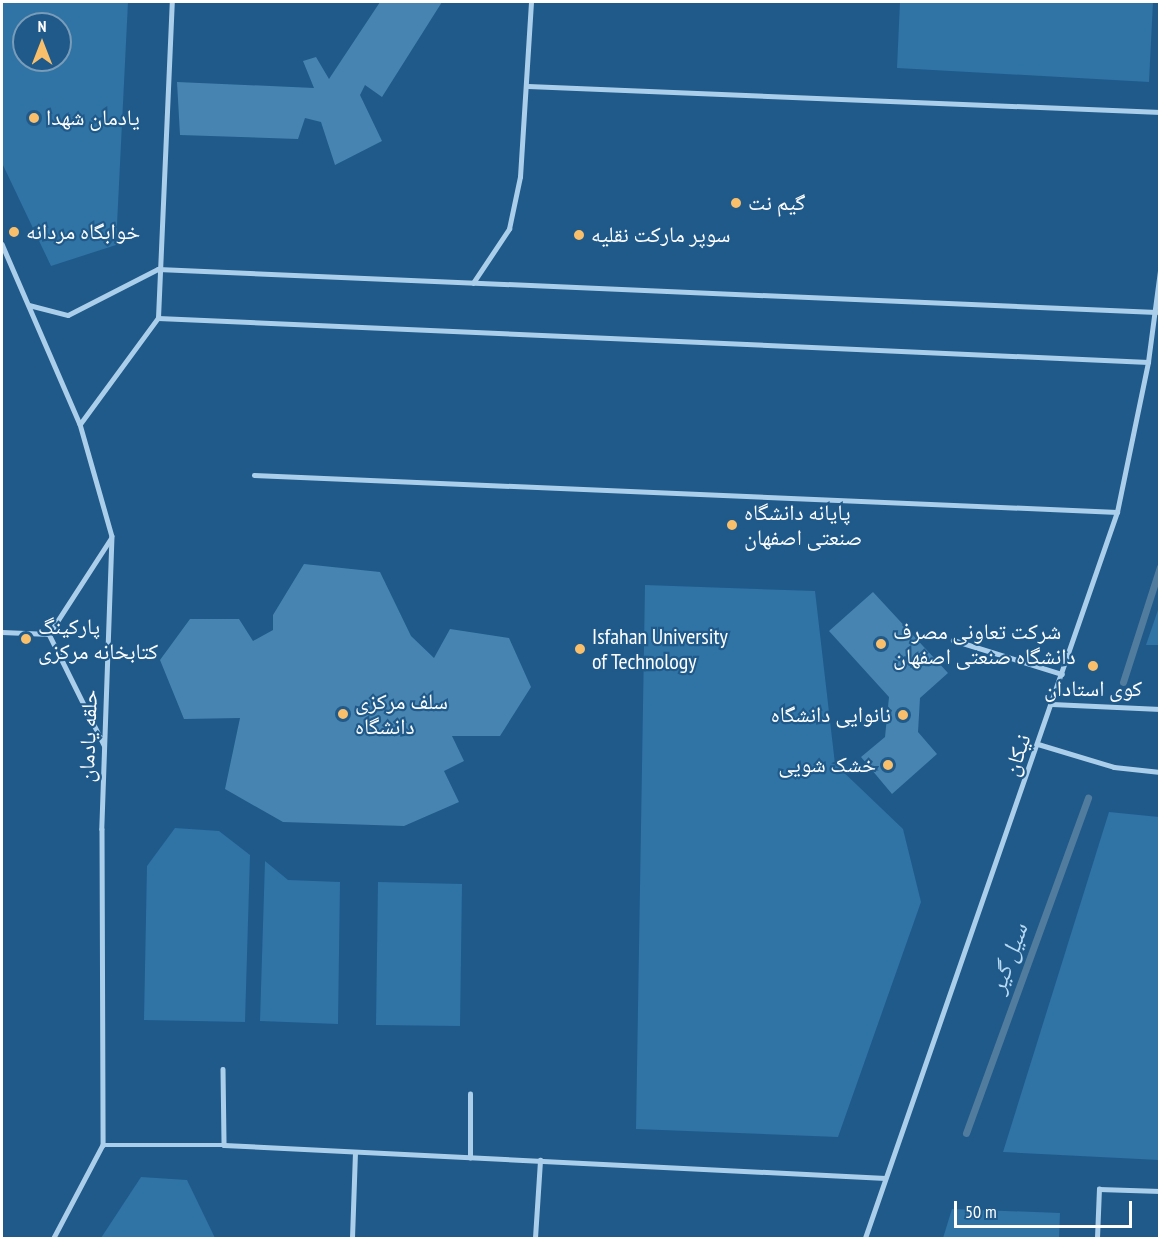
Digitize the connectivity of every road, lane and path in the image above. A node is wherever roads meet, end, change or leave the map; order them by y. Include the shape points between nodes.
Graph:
1 (172, 2) edge
2 (531, 2) edge
3 (528, 86) junction
4 (1160, 112) edge
5 (2, 244) edge
6 (158, 269) junction
7 (1160, 272) edge
8 (473, 283) junction
9 (29, 305) junction
10 (1156, 312) junction
11 (158, 318) junction
12 (1148, 362) junction
13 (80, 424) junction
14 (254, 475) dead end
15 (1117, 512) junction
16 (112, 536) junction
17 (2, 632) edge
18 (50, 634) junction
19 (953, 640) dead end
20 (1062, 674) junction
21 (1052, 704) junction
22 (1160, 709) edge
23 (1038, 744) junction
24 (104, 745) junction
25 (1160, 772) edge
26 (223, 1069) dead end
27 (470, 1094) dead end
28 (103, 1144) junction
29 (224, 1144) junction
30 (355, 1154) junction
31 (470, 1158) junction
32 (540, 1160) junction
33 (885, 1178) junction
34 (1160, 1191) edge
35 (54, 1239) edge
36 (352, 1239) edge
37 (536, 1239) edge
38 (865, 1239) edge
39 (1097, 1239) edge

1 - 6 lane
2 - 3 lane
3 - 4 lane
3 - 8 lane via 527,129 509,229
5 - 9 lane, حلقه یادمان
6 - 8 lane
6 - 9 lane via 68,315
6 - 11 lane
7 - 10 lane, نیکان
8 - 10 lane
9 - 13 lane, حلقه یادمان
10 - 12 lane, نیکان
11 - 12 lane
11 - 13 lane
12 - 15 lane, نیکان
13 - 16 lane, حلقه یادمان
14 - 15 lane
15 - 20 lane, نیکان
16 - 18 lane
16 - 24 lane, حلقه یادمان
17 - 18 lane
18 - 24 lane
19 - 20 lane
20 - 21 lane, نیکان
21 - 22 lane
21 - 23 lane, نیکان
23 - 25 lane via 1114,767
23 - 33 lane, نیکان
24 - 28 lane, حلقه یادمان
26 - 29 lane
27 - 31 lane
28 - 29 lane
28 - 35 lane, حلقه یادمان
29 - 30 lane
30 - 31 lane
30 - 36 lane
31 - 32 lane
32 - 33 lane
32 - 37 lane
33 - 38 lane, نیکان
34 - 39 lane via 1099,1189

